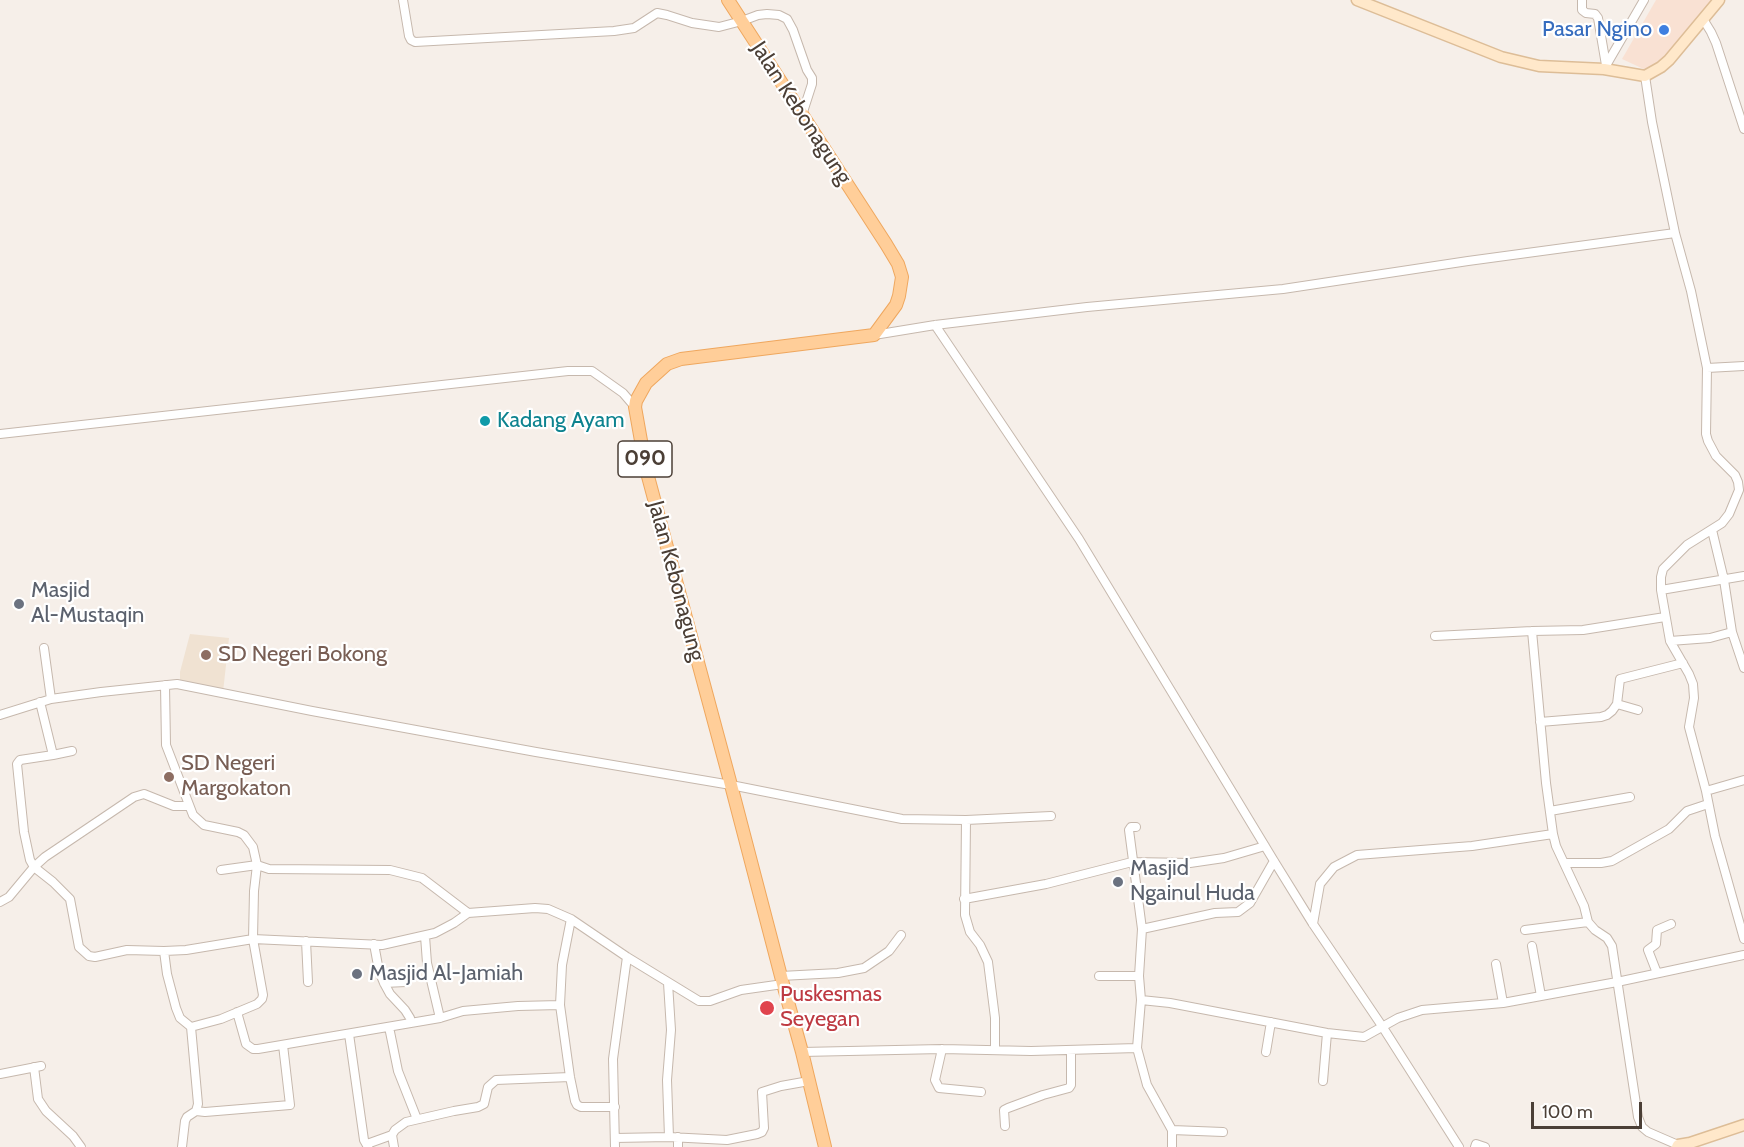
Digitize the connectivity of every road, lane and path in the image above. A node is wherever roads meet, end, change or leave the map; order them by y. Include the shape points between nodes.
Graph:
1 (403, 0) edge
2 (728, 0) edge
3 (1357, 0) edge
4 (1582, 0) edge
5 (1644, 0) edge
6 (1719, 0) edge
7 (1702, 19) junction
8 (742, 21) junction
9 (1605, 67) junction
10 (1645, 76) junction
11 (1740, 104) edge
12 (802, 115) junction
13 (1744, 129) edge
14 (1675, 233) junction
15 (935, 325) junction
16 (874, 335) junction
17 (1744, 366) edge
18 (1707, 369) junction
19 (634, 407) junction
20 (0, 434) edge
21 (1712, 530) junction
22 (1744, 576) edge
23 (1724, 580) junction
24 (1661, 590) junction
25 (1665, 616) junction
26 (1532, 631) junction
27 (1732, 632) junction
28 (1435, 636) dead end
29 (1670, 641) junction
30 (44, 648) dead end
31 (1683, 663) junction
32 (1744, 668) edge
33 (165, 685) junction
34 (51, 699) junction
35 (40, 702) junction
36 (1617, 704) junction
37 (1638, 710) dead end
38 (0, 715) edge
39 (1540, 722) junction
40 (72, 752) dead end
41 (52, 755) junction
42 (1744, 780) edge
43 (731, 785) junction
44 (1706, 791) junction
45 (1629, 797) dead end
46 (1708, 804) junction
47 (189, 806) junction
48 (1550, 811) junction
49 (1051, 816) dead end
50 (966, 820) junction
51 (1136, 827) dead end
52 (1553, 834) junction
53 (1265, 846) junction
54 (1274, 861) junction
55 (1132, 862) junction
56 (1564, 863) junction
57 (257, 865) junction
58 (34, 867) junction
59 (221, 870) dead end
60 (964, 899) junction
61 (0, 902) edge
62 (468, 913) junction
63 (571, 919) junction
64 (1588, 922) junction
65 (1313, 924) junction
66 (1671, 924) dead end
67 (1142, 929) junction
68 (1525, 930) dead end
69 (901, 935) dead end
70 (425, 936) junction
71 (253, 939) junction
72 (1744, 939) edge
73 (306, 941) junction
74 (374, 944) junction
75 (1532, 946) dead end
76 (164, 951) junction
77 (1744, 955) edge
78 (627, 957) junction
79 (1496, 964) dead end
80 (1657, 973) junction
81 (1099, 976) dead end
82 (1139, 976) junction
83 (782, 980) junction
84 (308, 982) dead end
85 (406, 982) dead end
86 (1617, 982) junction
87 (384, 983) junction
88 (668, 983) junction
89 (1541, 996) junction
90 (1141, 1000) junction
91 (1503, 1003) junction
92 (560, 1005) junction
93 (237, 1012) junction
94 (440, 1018) junction
95 (1271, 1022) junction
96 (411, 1023) junction
97 (1383, 1026) junction
98 (191, 1027) junction
99 (389, 1027) junction
100 (1327, 1033) junction
101 (349, 1034) junction
102 (283, 1045) junction
103 (1137, 1048) junction
104 (942, 1049) junction
105 (995, 1050) junction
106 (1071, 1050) junction
107 (802, 1052) junction
108 (1266, 1052) dead end
109 (0, 1074) edge
110 (570, 1077) junction
111 (809, 1081) junction
112 (1323, 1081) dead end
113 (981, 1092) dead end
114 (615, 1107) junction
115 (196, 1111) junction
116 (417, 1119) junction
117 (1744, 1125) edge
118 (1005, 1126) dead end
119 (1172, 1130) junction
120 (1223, 1132) dead end
121 (392, 1136) junction
122 (674, 1137) junction
123 (615, 1138) junction
124 (368, 1145) edge
125 (1677, 1146) edge
126 (81, 1147) edge
127 (182, 1147) edge
128 (394, 1147) edge
129 (615, 1147) edge
130 (678, 1147) edge
131 (825, 1147) edge
132 (1172, 1147) edge
133 (1459, 1147) edge
134 (1475, 1147) edge
135 (1485, 1147) edge

1 - 8 street via 408,36 415,42 614,32 634,28 657,14 719,27
2 - 8 main road, Jalan Kebonagung
3 - 9 street via 1501,57 1539,66
4 - 9 street via 1582,10 1598,18
5 - 9 street
6 - 7 street
7 - 10 street via 1669,60
7 - 11 street via 1714,37
8 - 12 main road, Jalan Kebonagung
8 - 12 street via 767,14 787,20 812,81
9 - 10 street
10 - 14 street
11 - 13 street
12 - 16 main road, Jalan Kebonagung via 901,271 896,305
14 - 15 street via 1283,289
14 - 18 street
15 - 16 street
15 - 53 street via 1079,539
16 - 19 main road via 681,359 667,364 646,383
17 - 18 street
18 - 21 street via 1706,434 1716,456 1735,475 1739,490 1729,514
19 - 20 street via 623,393 592,371 568,371
19 - 43 main road, Jalan Kebonagung / 090 via 646,469
21 - 23 street
21 - 24 street via 1687,545 1663,568
22 - 23 street
23 - 24 street
23 - 27 street
24 - 25 street
25 - 26 street via 1583,630
25 - 29 street
26 - 28 street
26 - 39 street
27 - 29 street
27 - 32 street
29 - 31 street
30 - 34 street
31 - 36 street via 1620,675
31 - 44 street via 1694,691 1688,723
33 - 34 street
33 - 43 street via 177,684
33 - 47 street via 166,745
34 - 35 street
35 - 38 street
35 - 41 street
36 - 37 street
36 - 39 street via 1601,717
39 - 48 street
40 - 41 street
41 - 58 street via 20,760 17,764 27,851
42 - 44 street
43 - 50 street via 902,819
43 - 83 main road, Jalan Kebonagung / 090
44 - 46 street
45 - 48 street
46 - 56 street via 1687,811 1669,829 1612,861
46 - 72 street
47 - 57 street via 204,825 244,835 253,847
47 - 58 street via 174,806 149,795 138,795
48 - 52 street
49 - 50 street
50 - 60 street
51 - 55 street via 1129,830
52 - 56 street
52 - 65 street via 1472,846 1357,855 1334,867 1320,884
53 - 54 street
53 - 55 street via 1224,858
54 - 65 street
54 - 67 street via 1250,903 1238,912 1215,913
55 - 60 street
55 - 67 street
56 - 64 street
57 - 59 street
57 - 62 street via 269,869 390,870 422,878
57 - 71 street
58 - 61 street
58 - 76 street via 70,899 79,947 89,956 127,950
60 - 105 street via 970,932 988,962
62 - 63 street via 542,908
62 - 70 street
63 - 78 street
63 - 92 street via 562,965
64 - 68 street
64 - 86 street via 1610,942
65 - 97 street
66 - 80 street via 1657,930 1656,944 1648,950
67 - 82 street
69 - 83 street via 889,951 864,968
70 - 74 street
70 - 94 street
71 - 73 street
71 - 76 street
71 - 93 street via 263,995 257,1004
73 - 74 street
73 - 84 street
74 - 87 street
75 - 89 street
76 - 98 street via 171,996 180,1018
77 - 80 street
78 - 88 street
78 - 114 street via 613,1059
79 - 91 street
80 - 86 street
81 - 82 street
82 - 90 street
83 - 88 street via 705,1001 694,999
83 - 107 main road, Jalan Kebonagung / 090
85 - 87 street
86 - 89 street
86 - 125 street via 1638,1117 1648,1132
87 - 96 street
88 - 122 street via 671,1030 667,1080
89 - 91 street
90 - 95 street
90 - 103 street
91 - 97 street via 1422,1010
92 - 94 street via 487,1009
92 - 110 street
93 - 98 street
93 - 102 street via 249,1047
94 - 96 street
95 - 100 street
95 - 108 street
96 - 99 street
97 - 100 street via 1364,1037
97 - 133 street
98 - 115 street
99 - 101 street
99 - 116 street via 399,1071
100 - 112 street
101 - 102 street
101 - 124 street via 364,1140
102 - 115 street via 290,1105
103 - 106 street
103 - 119 street via 1147,1085
104 - 105 street
104 - 107 street
104 - 113 street via 935,1080 939,1088
105 - 106 street
106 - 118 street via 1069,1089 1004,1110
107 - 111 main road, Jalan Kebonagung / 090
109 - 126 street via 37,1067 38,1099
110 - 114 street via 577,1105
110 - 116 street via 496,1080 488,1087 484,1104 478,1107
111 - 122 street via 762,1092 765,1122 760,1133 727,1140
111 - 131 main road, Jalan Kebonagung / 090
114 - 123 street
115 - 127 street via 186,1117
116 - 121 street via 399,1126
117 - 125 street
119 - 120 street
119 - 132 street
121 - 124 street
121 - 128 street
122 - 123 street
122 - 130 street
123 - 129 street
134 - 135 street

